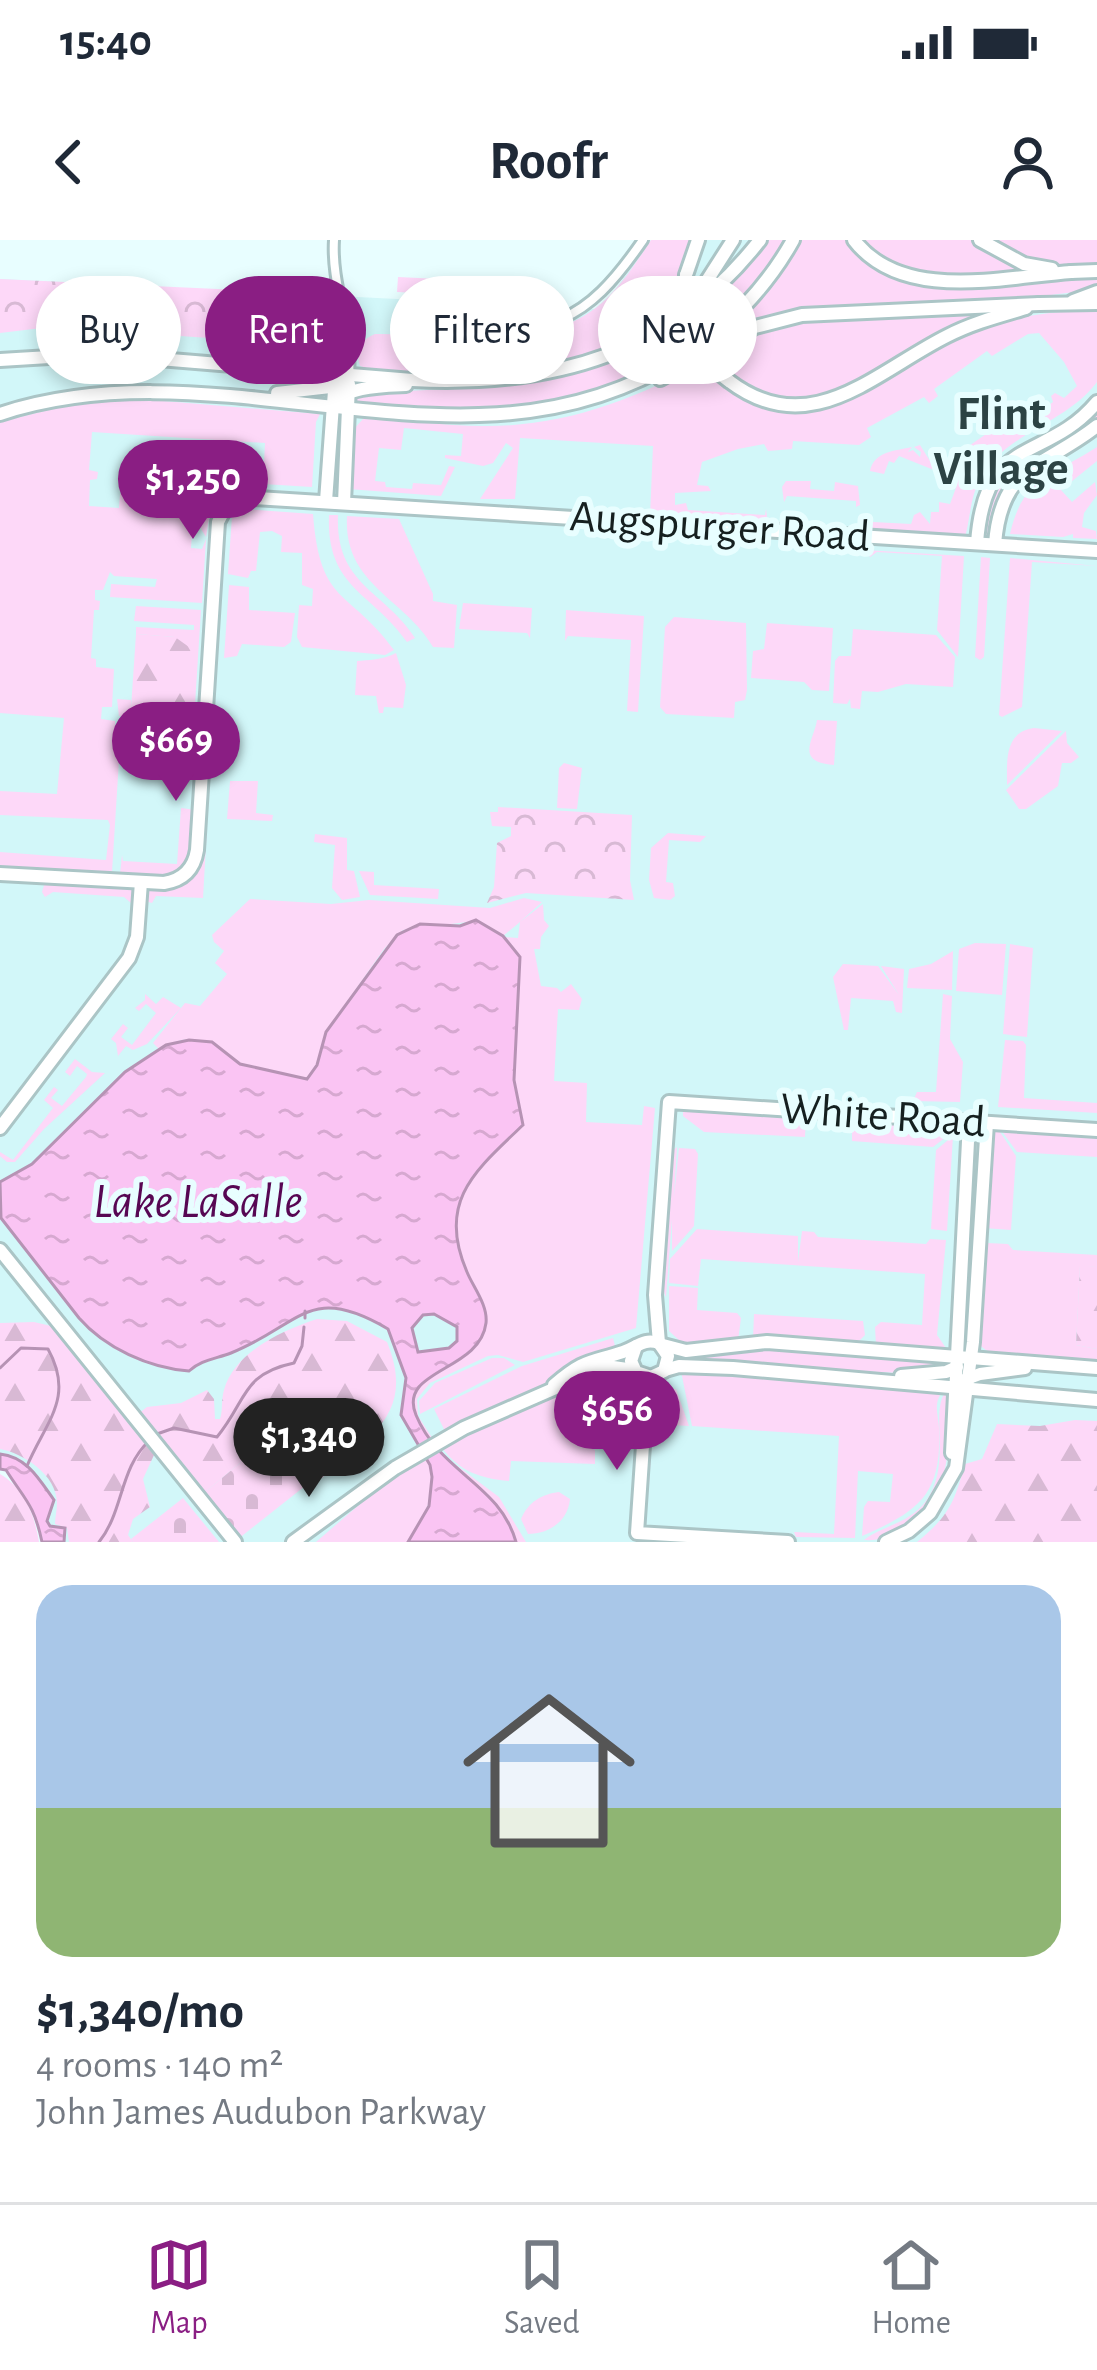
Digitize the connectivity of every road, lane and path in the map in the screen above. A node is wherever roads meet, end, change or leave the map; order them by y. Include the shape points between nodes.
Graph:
1 (334, 240) edge
2 (643, 240) edge
3 (698, 240) edge
4 (734, 240) edge
5 (760, 240) edge
6 (793, 240) edge
7 (854, 240) edge
8 (980, 240) edge
9 (1070, 272) junction
10 (1097, 272) edge
11 (337, 276) edge
12 (710, 276) edge
13 (728, 276) edge
14 (1097, 292) edge
15 (1072, 302) junction
16 (1097, 303) edge
17 (1039, 304) junction
18 (574, 314) edge
19 (0, 360) edge
20 (205, 365) edge
21 (318, 384) edge
22 (338, 384) edge
23 (343, 384) edge
24 (434, 384) edge
25 (349, 392) junction
26 (216, 394) junction
27 (591, 401) junction
28 (1097, 402) edge
29 (332, 406) junction
30 (350, 409) junction
31 (0, 414) edge
32 (1097, 425) edge
33 (326, 501) junction
34 (344, 502) junction
35 (977, 543) junction
36 (995, 544) junction
37 (1097, 551) edge
38 (0, 874) edge
39 (141, 882) junction
40 (969, 1122) junction
41 (987, 1123) junction
42 (0, 1128) edge
43 (1097, 1130) edge
44 (0, 1250) edge
45 (655, 1294) junction
46 (638, 1344) junction
47 (660, 1344) junction
48 (1091, 1368) edge
49 (636, 1372) junction
50 (661, 1373) junction
51 (962, 1373) junction
52 (544, 1393) junction
53 (1067, 1397) junction
54 (1097, 1400) edge
55 (646, 1415) junction
56 (350, 1501) junction
57 (228, 1538) edge
58 (732, 1540) edge
59 (293, 1542) edge
60 (307, 1542) edge
61 (788, 1542) edge
62 (886, 1542) edge

1 - 11 street
2 - 18 street
3 - 17 main road, bridge via 686,275 689,328 729,382 783,406 830,401 946,337
4 - 12 main road
5 - 13 main road
6 - 27 main road via 712,336
7 - 9 main road via 877,263 916,279
8 - 9 main road via 1024,264
9 - 10 main road
14 - 15 main road
15 - 16 main road
15 - 17 main road
17 - 27 main road via 775,320 630,392
19 - 20 main road via 98,354
21 - 26 main road via 283,394
22 - 29 main road
23 - 25 main road
24 - 25 main road
25 - 29 main road
25 - 30 main road
26 - 29 main road
26 - 31 main road via 110,391
27 - 30 main road via 507,416
28 - 35 main road via 998,473
29 - 30 main road
29 - 33 main road
30 - 34 main road
32 - 36 main road via 1012,484
33 - 34 main road, Augspurger Road
33 - 39 main road, Augspurger Road via 245,496 221,514 196,856 179,879
34 - 35 main road, Augspurger Road
35 - 36 main road, Augspurger Road
36 - 37 main road, Augspurger Road
38 - 39 main road
39 - 42 main road via 131,954
40 - 41 main road, White Road
40 - 45 main road, White Road via 669,1102
40 - 51 main road
41 - 43 main road, White Road
41 - 51 main road
44 - 57 main road
45 - 46 main road
45 - 47 main road
46 - 47 main road
46 - 49 main road
46 - 52 main road via 579,1364
47 - 50 main road via 668,1359
47 - 51 main road via 686,1352 767,1342
48 - 51 main road
48 - 53 main road via 1063,1373
49 - 50 main road
49 - 52 main road via 610,1365
49 - 55 main road
50 - 51 main road via 695,1366 870,1379
50 - 55 main road
51 - 53 main road
51 - 62 main road via 949,1484 925,1520
52 - 56 main road via 449,1436
53 - 54 main road
55 - 58 main road via 637,1533
56 - 59 main road
56 - 60 main road
58 - 61 main road

